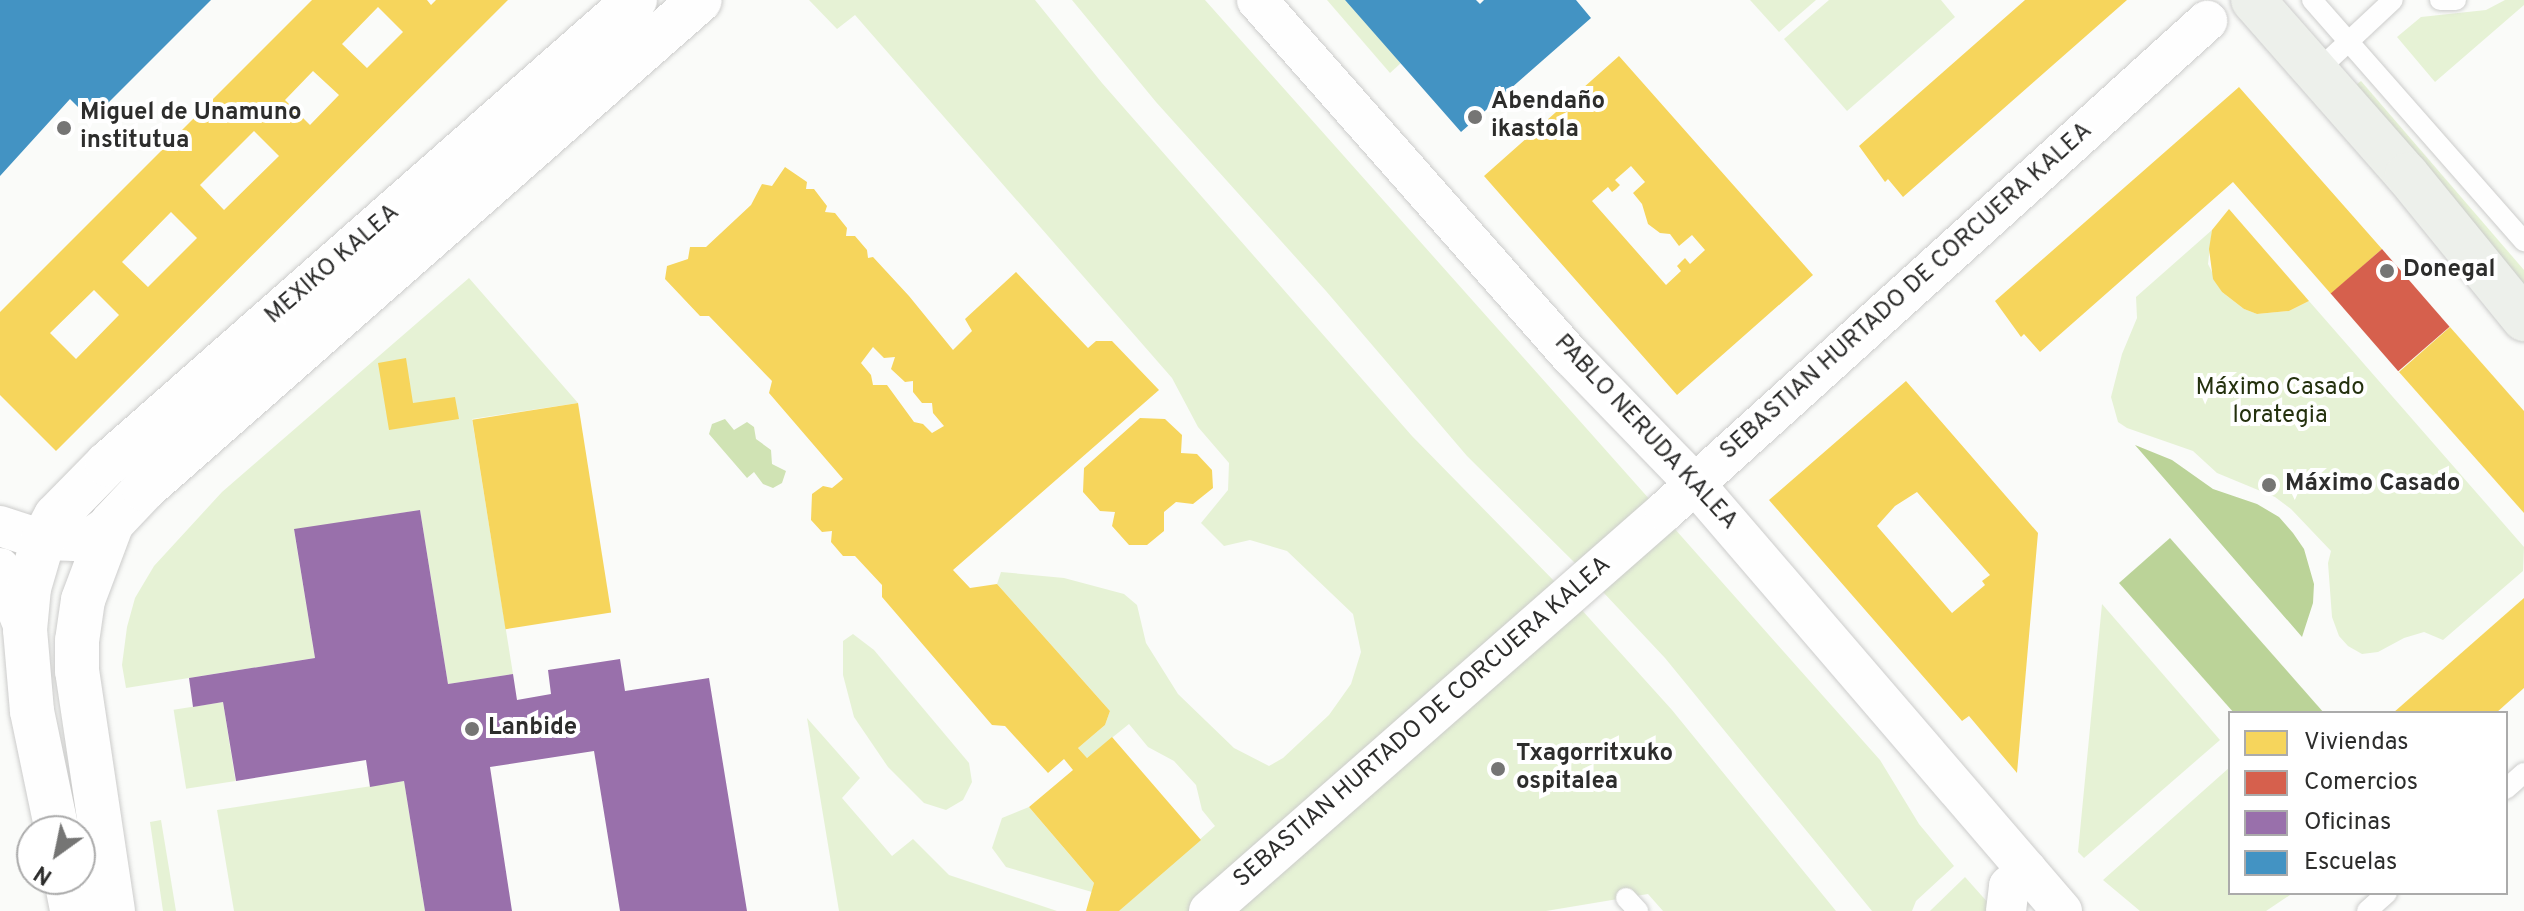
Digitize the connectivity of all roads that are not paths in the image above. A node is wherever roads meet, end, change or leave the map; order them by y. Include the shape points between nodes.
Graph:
1 (635, 0) edge
2 (700, 0) edge
3 (1257, 0) edge
4 (2253, 0) edge
5 (2312, 0) edge
6 (2393, 0) edge
7 (2440, 0) edge
8 (2456, 0) edge
9 (2207, 21) dead end
10 (2348, 41) junction
11 (2316, 72) junction
12 (2524, 241) edge
13 (2524, 319) edge
14 (1695, 484) junction
15 (112, 523) junction
16 (0, 526) edge
17 (43, 540) junction
18 (0, 568) edge
19 (25, 630) junction
20 (2524, 773) edge
21 (2508, 787) edge
22 (54, 815) edge
23 (2385, 895) edge
24 (2047, 897) edge
25 (113, 911) edge
26 (1209, 911) edge
27 (2006, 911) edge
28 (2367, 911) edge

1 - 17 main road, MEXIKO KALEA via 107,464 68,501
2 - 15 main road, MEXIKO KALEA via 144,489
3 - 14 street, PABLO NERUDA KALEA via 1572,357
4 - 11 main road
5 - 10 lane
6 - 10 lane
7 - 8 lane
9 - 14 street, SEBASTIAN HURTADO DE CORCUERA KALEA
10 - 11 lane
10 - 12 lane
11 - 13 main road
14 - 24 street, PABLO NERUDA KALEA
14 - 26 street, SEBASTIAN HURTADO DE CORCUERA KALEA
15 - 17 street via 75,541
15 - 25 main road via 83,600 77,656
16 - 17 street
17 - 19 main road, MEXIKO KALEA via 29,588
18 - 19 street
19 - 22 main road, MEXIKO KALEA via 32,711
20 - 21 lane
23 - 28 lane
24 - 27 street, PABLO NERUDA KALEA via 2009,886

